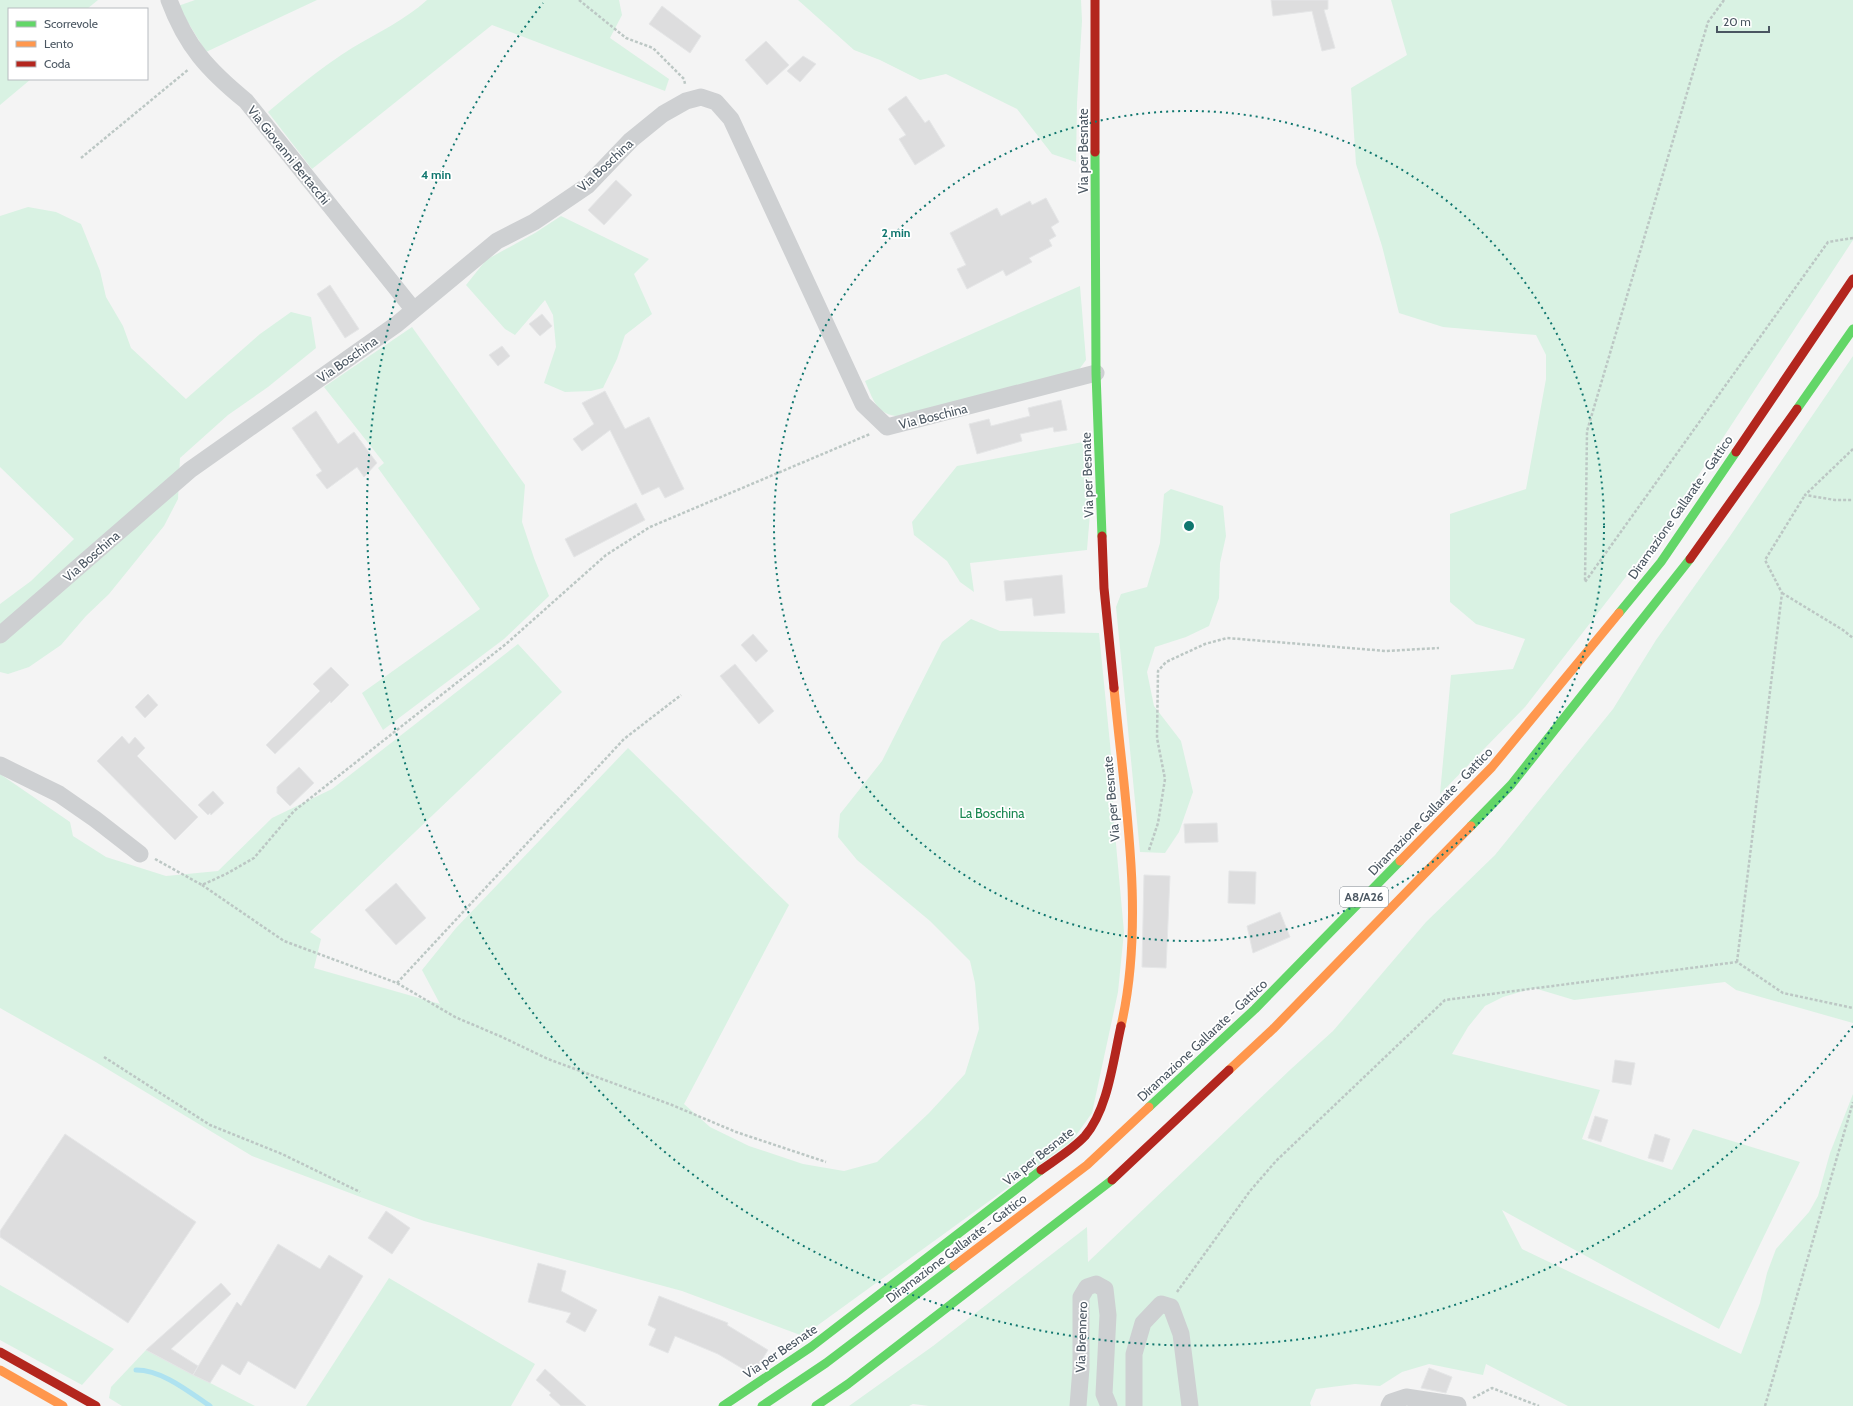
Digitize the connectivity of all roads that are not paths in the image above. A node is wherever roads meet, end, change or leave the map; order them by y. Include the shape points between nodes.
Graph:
1 (169, 0) edge
2 (1095, 0) edge
3 (1853, 279) edge
4 (413, 309) junction
5 (1853, 329) edge
6 (1096, 373) junction
7 (0, 635) edge
8 (0, 765) edge
9 (140, 854) road end
10 (0, 1352) edge
11 (0, 1370) edge
12 (1458, 1405) road end
13 (63, 1406) edge
14 (96, 1406) edge
15 (723, 1406) edge
16 (762, 1406) edge
17 (816, 1406) edge
18 (1078, 1406) edge
19 (1109, 1406) edge
20 (1134, 1406) edge
21 (1190, 1406) edge
22 (1389, 1406) edge

1 - 4 street, Via Giovanni Bertacchi via 178,25 190,44 216,76 246,101
2 - 6 main road, Via per Besnate
3 - 16 main road, Diramazione Gallarate - Gattico / A8/A26 via 1660,562 1486,773 1255,1009 1087,1165 826,1363
4 - 6 street, Via Boschina via 497,241 534,222 587,186 631,140 663,114 686,101 701,97 716,102 730,119 863,404 887,427
4 - 7 street, Via Boschina via 397,324 190,470
5 - 17 main road, A8/A26 via 1677,578 1511,785 1273,1029 1103,1188
6 - 15 main road, Via per Besnate via 1104,588 1131,869 1131,959 1123,1018 1104,1099 1096,1120 1084,1137 811,1347
8 - 9 street via 59,794
10 - 14 main road
11 - 13 main road
12 - 22 street via 1406,1397 1391,1402
18 - 19 street, Via Brennero via 1081,1297 1087,1287 1096,1284 1105,1289 1108,1315 1104,1394
20 - 21 street via 1134,1354 1143,1323 1161,1304 1171,1307 1181,1334

